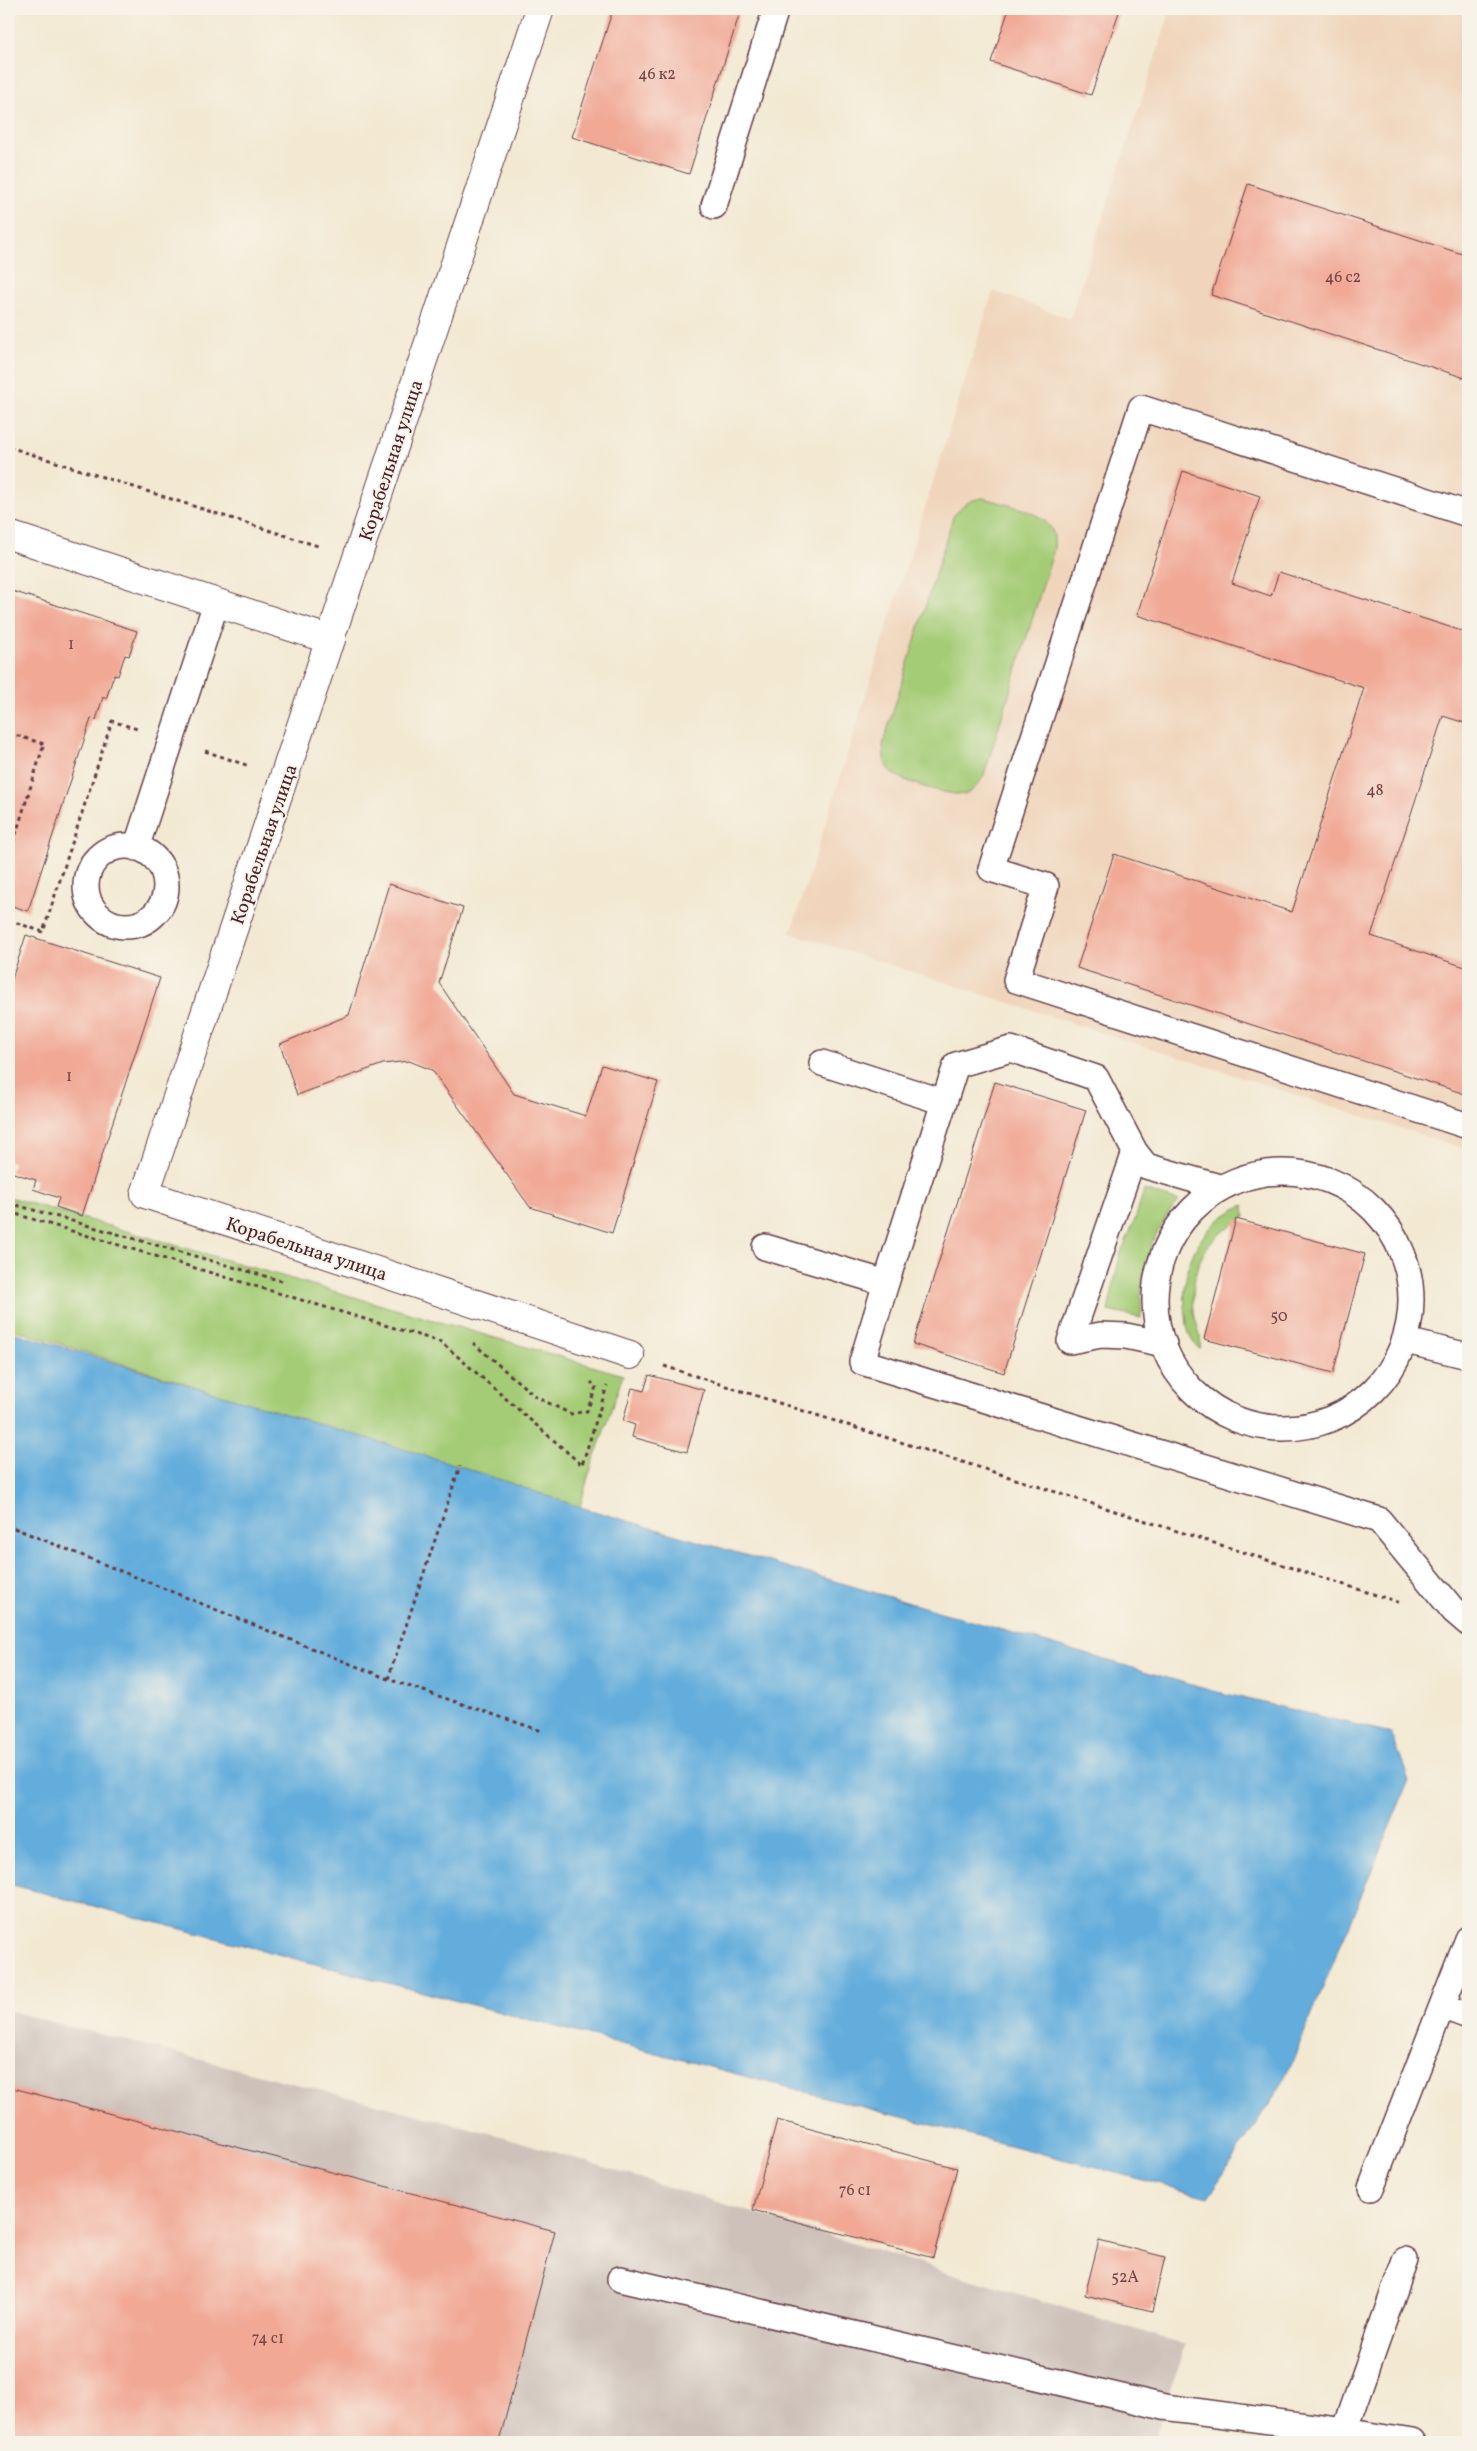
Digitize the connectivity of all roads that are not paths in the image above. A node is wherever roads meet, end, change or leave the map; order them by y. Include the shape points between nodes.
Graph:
1 (540, 9) edge
2 (776, 9) edge
3 (714, 206) dead end
4 (1468, 514) edge
5 (9, 535) edge
6 (216, 603) junction
7 (331, 640) junction
8 (136, 848) dead end
9 (822, 1063) dead end
10 (944, 1102) junction
11 (1468, 1126) edge
12 (1135, 1152) junction
13 (1219, 1187) junction
14 (765, 1246) dead end
15 (886, 1283) junction
16 (1406, 1340) junction
17 (1164, 1344) junction
18 (624, 1353) road end
19 (1468, 1356) edge
20 (1468, 1623) edge
21 (1468, 1939) edge
22 (1442, 2006) junction
23 (1468, 2016) edge
24 (1371, 2188) dead end
25 (1405, 2260) dead end
26 (620, 2279) dead end
27 (1345, 2430) junction
28 (1412, 2442) edge

1 - 7 street, Корабельная улица
2 - 3 lane
4 - 11 lane via 1140,408 991,869 1046,886 1016,980
5 - 6 street
6 - 7 street
6 - 8 lane
7 - 18 street, Корабельная улица via 145,1194
9 - 10 lane
10 - 12 lane via 956,1065 1011,1049 1096,1078
10 - 15 lane
12 - 13 lane via 1146,1166
12 - 17 lane via 1070,1340 1102,1335 1126,1336
13 - 16 lane via 1261,1172 1305,1173 1347,1188 1381,1216 1404,1253 1413,1297
13 - 17 lane via 1185,1216 1165,1248 1155,1285 1157,1326
14 - 15 lane
15 - 20 lane via 862,1362 1379,1520 1454,1612
16 - 17 lane via 1386,1377 1356,1407 1318,1424 1276,1429 1235,1419 1199,1397 1172,1365
16 - 19 lane
21 - 22 lane
22 - 23 lane
22 - 24 lane
25 - 27 lane
26 - 27 lane via 1164,2407
27 - 28 lane

